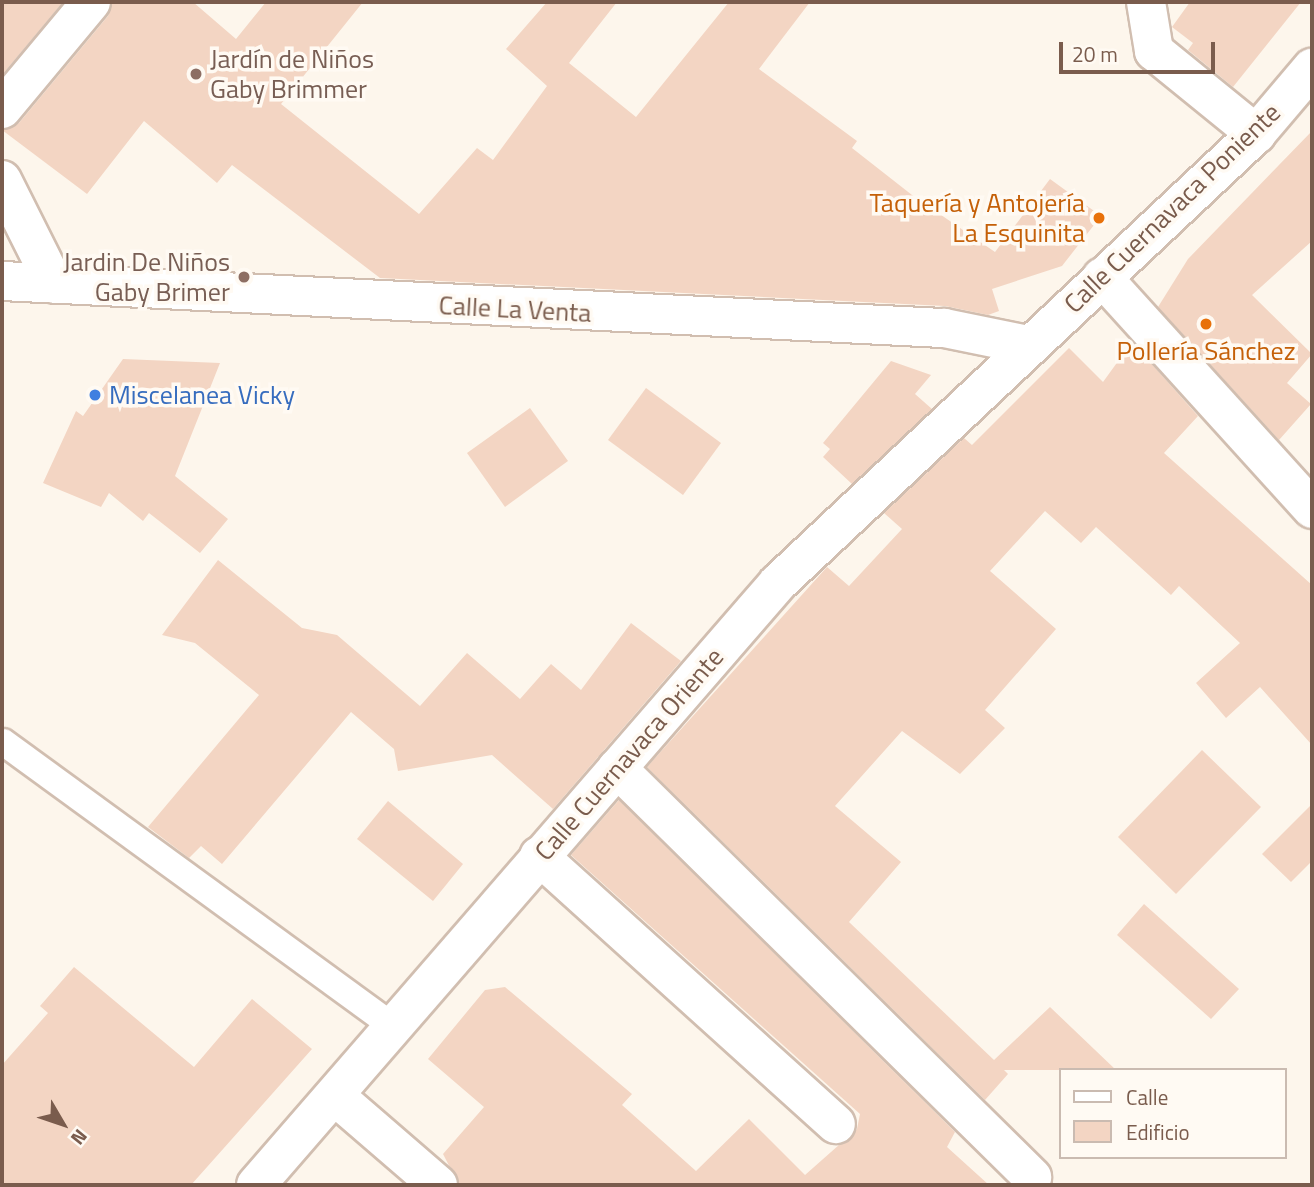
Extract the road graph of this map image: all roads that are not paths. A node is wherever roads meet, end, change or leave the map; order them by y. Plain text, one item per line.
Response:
1 (91, 2) edge
2 (1146, 2) edge
3 (1312, 68) edge
4 (2, 108) edge
5 (1256, 134) junction
6 (2, 180) edge
7 (1102, 277) junction
8 (2, 281) edge
9 (54, 284) junction
10 (1028, 345) junction
11 (1312, 509) edge
12 (3, 742) edge
13 (617, 768) junction
14 (539, 856) junction
15 (394, 1027) junction
16 (335, 1096) junction
17 (836, 1124) dead end
18 (1032, 1177) dead end
19 (256, 1185) edge
20 (438, 1185) edge

1 - 4 street
2 - 5 street
3 - 5 street, Calle Cuernavaca Poniente
5 - 7 street, Calle Cuernavaca Poniente
6 - 9 street
7 - 10 street, Calle Cuernavaca Poniente
7 - 11 street
8 - 9 street, Calle La Venta
9 - 10 street, Calle La Venta
10 - 13 street, Calle Cuernavaca Oriente
12 - 15 lane
13 - 14 street, Calle Cuernavaca Oriente
13 - 18 street
14 - 15 street, Calle Cuernavaca Oriente
14 - 17 street
15 - 16 street, Calle Cuernavaca Oriente
16 - 19 street, Calle Cuernavaca Oriente
16 - 20 street

